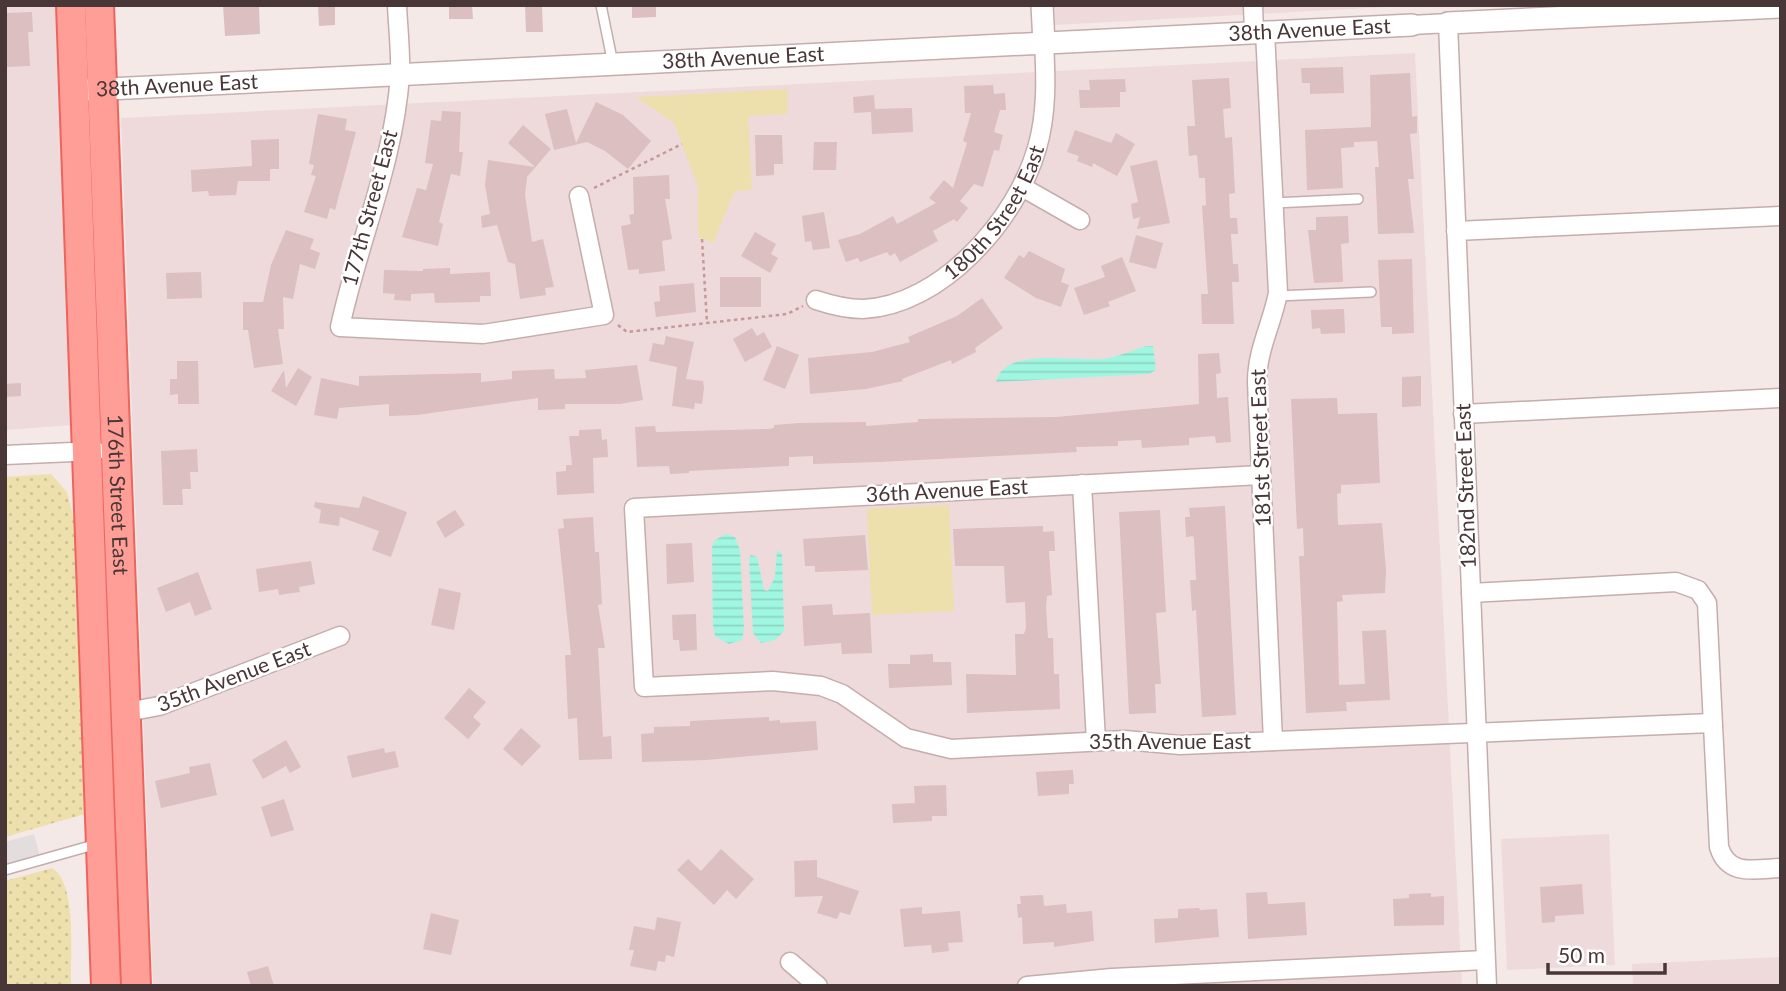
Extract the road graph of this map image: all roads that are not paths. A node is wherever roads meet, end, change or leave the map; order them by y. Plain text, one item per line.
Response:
1 (71, 5) edge
2 (99, 5) edge
3 (397, 5) edge
4 (601, 5) edge
5 (1042, 5) edge
6 (1253, 5) edge
7 (1781, 7) edge
8 (1448, 23) junction
9 (1412, 25) joint
10 (1260, 32) junction
11 (1044, 43) junction
12 (613, 64) junction
13 (400, 74) junction
14 (89, 90) junction
15 (1022, 187) junction
16 (579, 196) road end
17 (1358, 200) dead end
18 (1274, 203) junction
19 (1781, 216) edge
20 (1080, 220) dead end
21 (1456, 231) junction
22 (1370, 292) dead end
23 (1277, 296) junction
24 (816, 300) road end
25 (1781, 398) edge
26 (1463, 414) junction
27 (101, 451) junction
28 (5, 455) edge
29 (1261, 475) junction
30 (1082, 484) junction
31 (1471, 593) junction
32 (340, 636) dead end
33 (644, 687) joint
34 (127, 712) junction
35 (1712, 723) junction
36 (1476, 733) junction
37 (1096, 741) junction
38 (1273, 741) junction
39 (102, 842) junction
40 (1781, 868) edge
41 (5, 870) edge
42 (1485, 960) junction
43 (790, 962) dead end
44 (106, 986) edge
45 (136, 986) edge
46 (818, 986) edge
47 (1027, 986) edge
48 (1487, 986) edge

1 - 14 main road, 176th Street East
2 - 14 main road, 176th Street East
3 - 13 street, 177th Street East
4 - 12 lane
5 - 11 street, 180th Street East
6 - 10 street, 181st Street East
7 - 8 street
8 - 9 street
8 - 21 street, 182nd Street East
9 - 10 street, 38th Avenue East
10 - 11 street, 38th Avenue East
10 - 18 street, 181st Street East
11 - 12 street, 38th Avenue East
11 - 15 street, 180th Street East
12 - 13 street, 38th Avenue East
13 - 14 street, 38th Avenue East
13 - 16 street, 177th Street East
14 - 27 main road, 176th Street East
15 - 20 street
15 - 24 street, 180th Street East
17 - 18 lane
18 - 23 street, 181st Street East
19 - 21 street
21 - 26 street, 182nd Street East
22 - 23 lane
23 - 29 street, 181st Street East
25 - 26 street
26 - 31 street, 182nd Street East
27 - 28 street
27 - 34 main road, 176th Street East
27 - 39 main road, 176th Street East
29 - 30 street, 36th Avenue East
29 - 38 street, 181st Street East
30 - 33 street, 36th Avenue East
30 - 37 street
31 - 35 street
31 - 36 street, 182nd Street East
32 - 34 street, 35th Avenue East
33 - 37 street, 35th Avenue East
34 - 45 main road, 176th Street East
35 - 36 street, 35th Avenue East
35 - 40 street
36 - 38 street, 35th Avenue East
36 - 42 street, 182nd Street East
37 - 38 street, 35th Avenue East
39 - 41 lane
39 - 44 main road, 176th Street East
42 - 47 street
42 - 48 street, 182nd Street East
43 - 46 street

